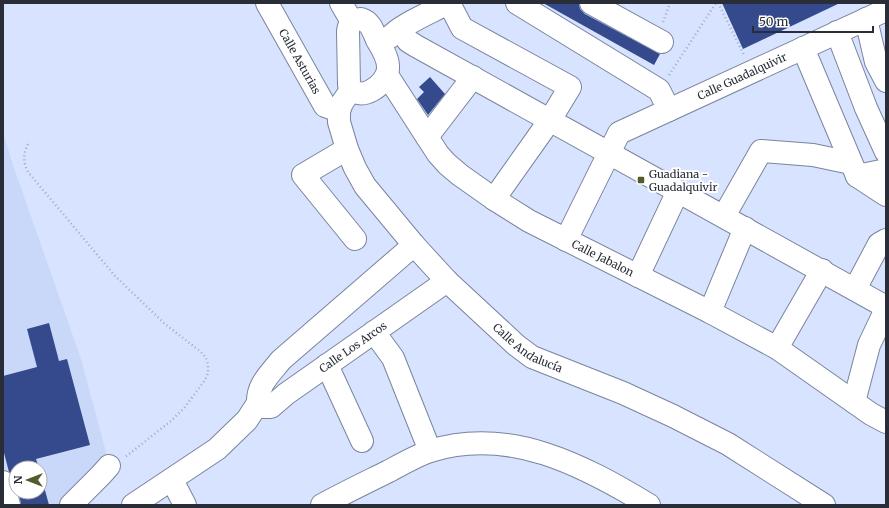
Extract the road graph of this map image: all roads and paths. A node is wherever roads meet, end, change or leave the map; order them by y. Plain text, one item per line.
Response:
1 (267, 3) edge
2 (341, 3) edge
3 (449, 3) edge
4 (517, 3) edge
5 (591, 3) edge
6 (717, 3) edge
7 (886, 10) edge
8 (866, 19) junction
9 (372, 24) edge
10 (837, 32) junction
11 (662, 42) dead end
12 (803, 48) junction
13 (752, 71) junction
14 (387, 75) junction
15 (473, 77) junction
16 (886, 81) edge
17 (351, 90) junction
18 (659, 90) junction
19 (669, 110) junction
20 (339, 111) junction
21 (550, 120) junction
22 (427, 137) junction
23 (28, 144) dead end
24 (347, 149) junction
25 (886, 152) edge
26 (610, 153) junction
27 (854, 169) junction
28 (886, 170) edge
29 (678, 191) junction
30 (886, 195) edge
31 (494, 199) junction
32 (724, 216) junction
33 (745, 228) junction
34 (355, 239) dead end
35 (566, 240) junction
36 (886, 240) edge
37 (414, 245) junction
38 (822, 270) junction
39 (638, 276) junction
40 (447, 281) junction
41 (855, 289) junction
42 (886, 308) edge
43 (710, 312) junction
44 (374, 332) junction
45 (777, 348) junction
46 (328, 365) junction
47 (258, 403) junction
48 (870, 413) edge
49 (886, 437) edge
50 (362, 441) dead end
51 (430, 451) junction
52 (109, 466) joint
53 (172, 480) junction
54 (3, 482) edge
55 (139, 503) edge
56 (9, 505) edge
57 (71, 505) edge
58 (185, 505) edge
59 (322, 505) edge
60 (649, 505) edge
61 (824, 505) edge

1 - 20 street, Calle Asturias
2 - 9 street
3 - 9 street
3 - 21 street
4 - 18 street
5 - 11 street
6 - 13 path
6 - 18 path
7 - 8 street, Calle Guadalquivir
8 - 10 street, Calle Guadalquivir
8 - 16 street
9 - 14 street
9 - 15 street
9 - 17 street
10 - 12 street, Calle Guadalquivir
10 - 25 street
12 - 13 street, Calle Guadalquivir
12 - 27 street
13 - 19 street, Calle Guadalquivir
14 - 17 street
14 - 22 street, Calle Jabalon
15 - 21 street
15 - 22 street
17 - 20 street
18 - 19 street
19 - 26 street, Calle Guadalquivir
20 - 24 street, Calle Andalucía
21 - 26 street
21 - 31 street
22 - 31 street, Calle Jabalon
23 - 52 path
24 - 34 street
24 - 37 street, Calle Andalucía
26 - 29 street
26 - 35 street, Calle Guadalquivir
27 - 28 street
27 - 30 street
27 - 32 street
29 - 32 street
29 - 39 street
31 - 35 street, Calle Jabalon
32 - 33 street
33 - 38 street
33 - 43 street
35 - 39 street, Calle Jabalon
36 - 41 street
37 - 40 street, Calle Andalucía
37 - 47 street
38 - 41 street
38 - 45 street
39 - 43 street, Calle Jabalon
40 - 44 street, Calle Los Arcos
40 - 61 street, Calle Andalucía
41 - 42 street
42 - 48 street
43 - 45 street, Calle Jabalon
44 - 46 street, Calle Los Arcos
44 - 51 street
45 - 48 street, Calle Jabalon
46 - 47 street, Calle Los Arcos
46 - 50 street
47 - 53 street
48 - 49 street
51 - 59 street
51 - 60 street
52 - 57 street
53 - 55 street
53 - 58 street
54 - 56 street

